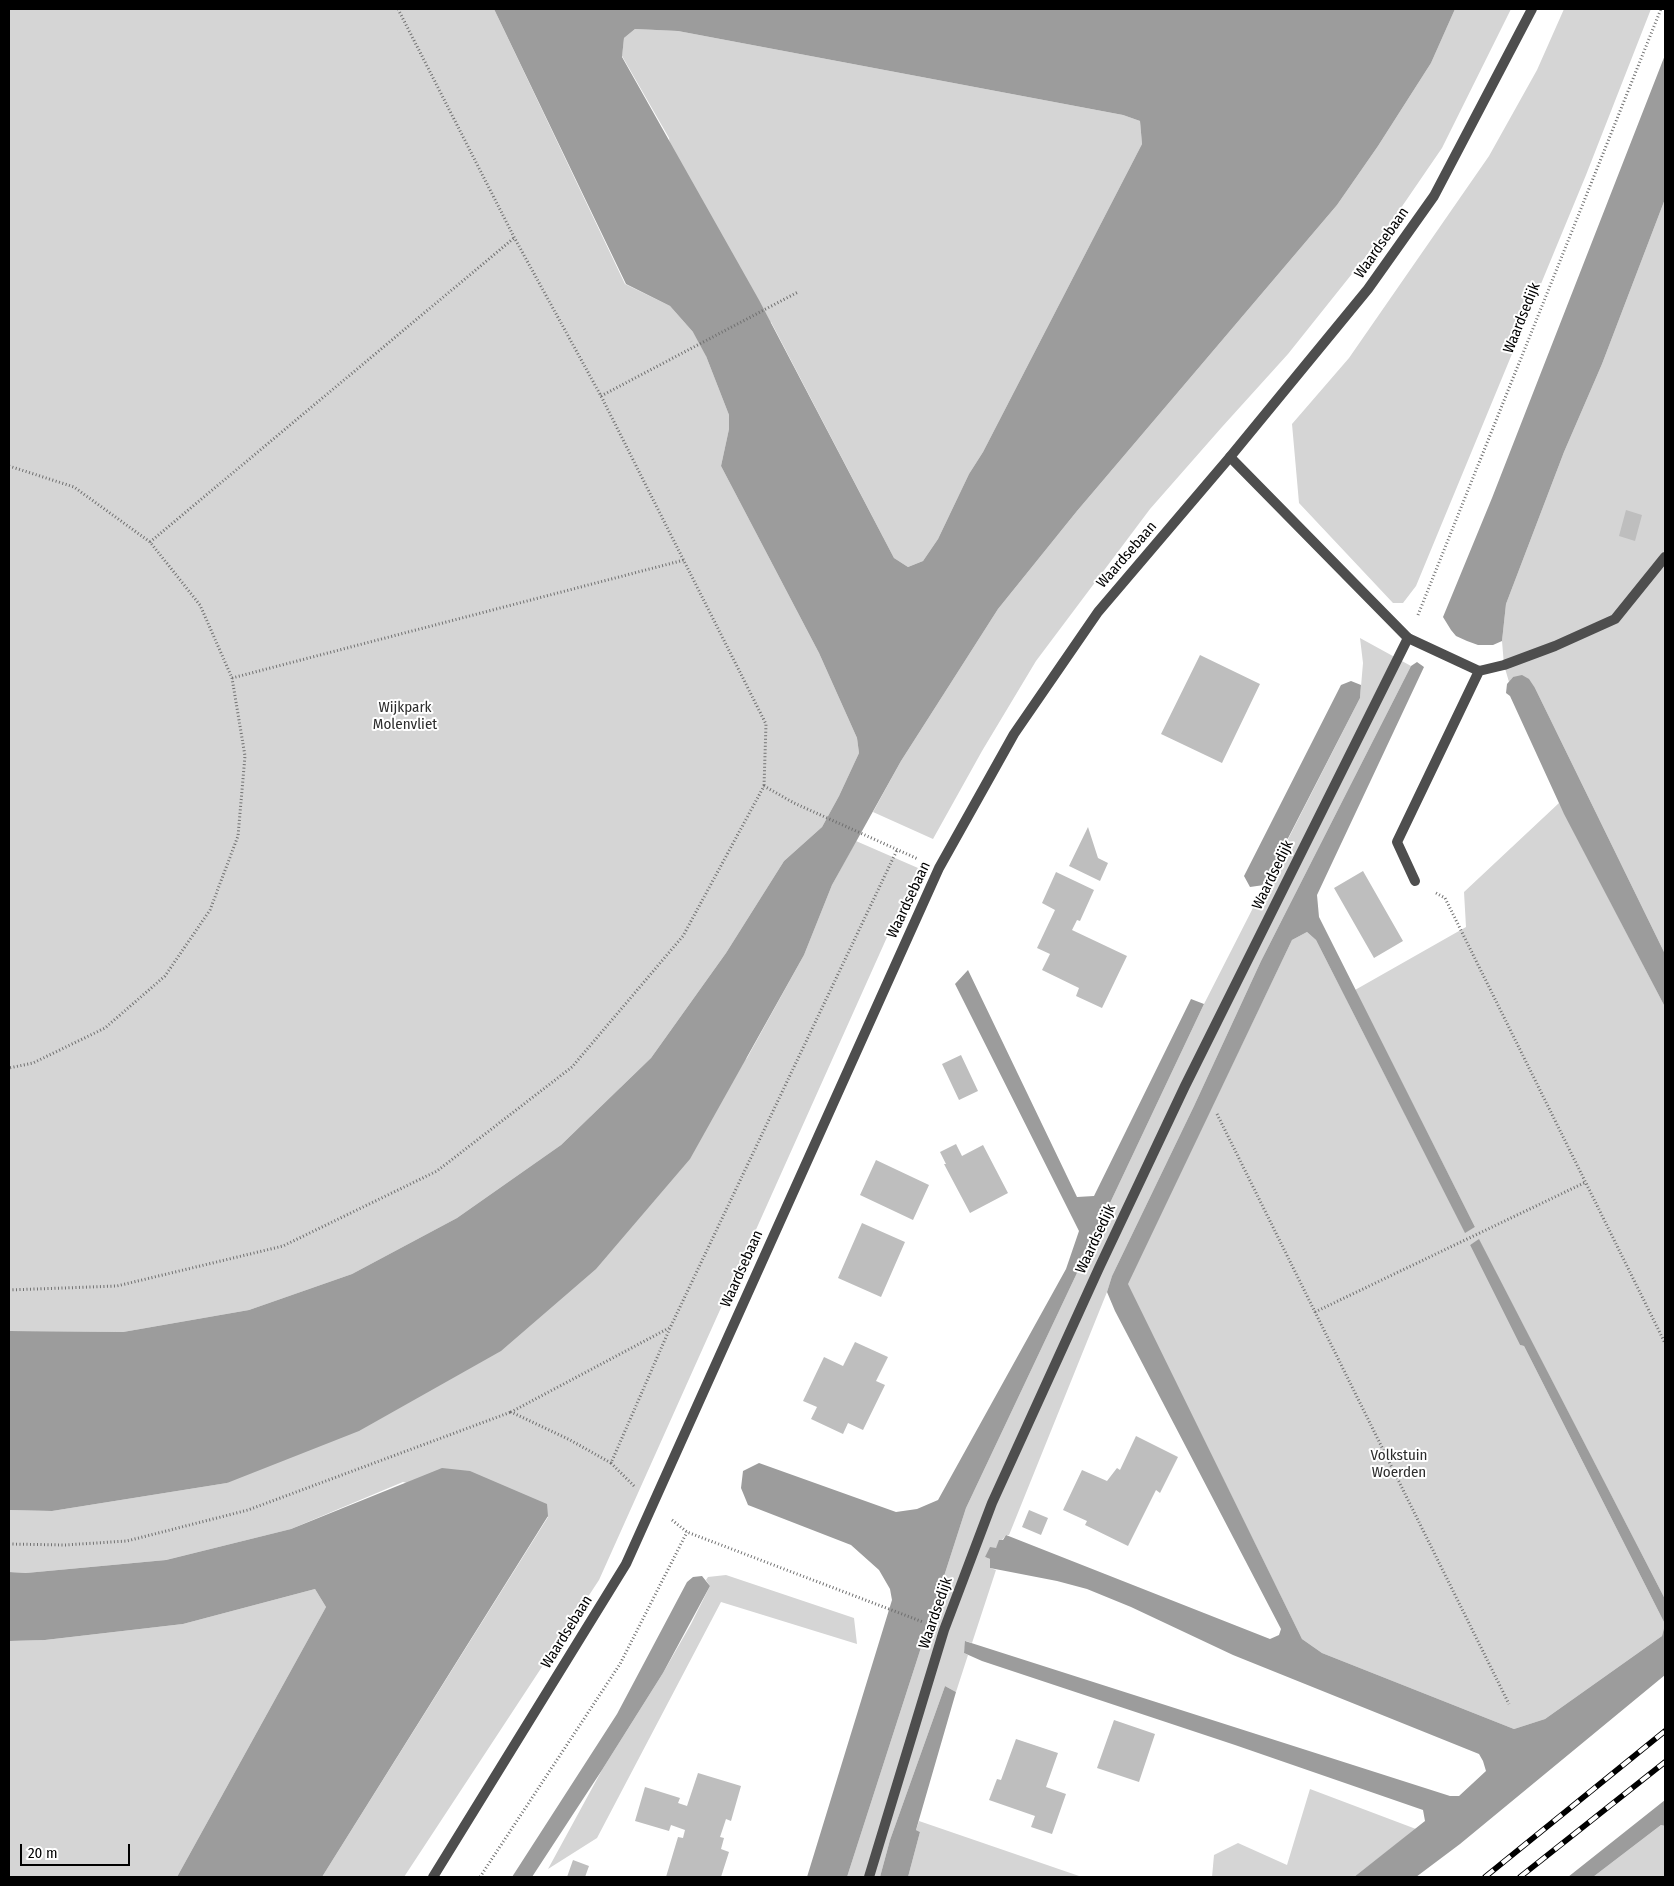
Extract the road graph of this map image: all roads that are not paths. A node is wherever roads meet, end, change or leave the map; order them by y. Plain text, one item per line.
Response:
1 (1532, 9) edge
2 (1230, 457) junction
3 (1665, 557) edge
4 (1408, 638) junction
5 (1478, 671) junction
6 (1415, 881) road end
7 (433, 1877) edge
8 (869, 1877) edge

1 - 2 street, Waardsebaan
2 - 4 street
2 - 7 street, Waardsebaan
3 - 5 street
4 - 5 street
4 - 8 street, Waardsedijk
5 - 6 street

